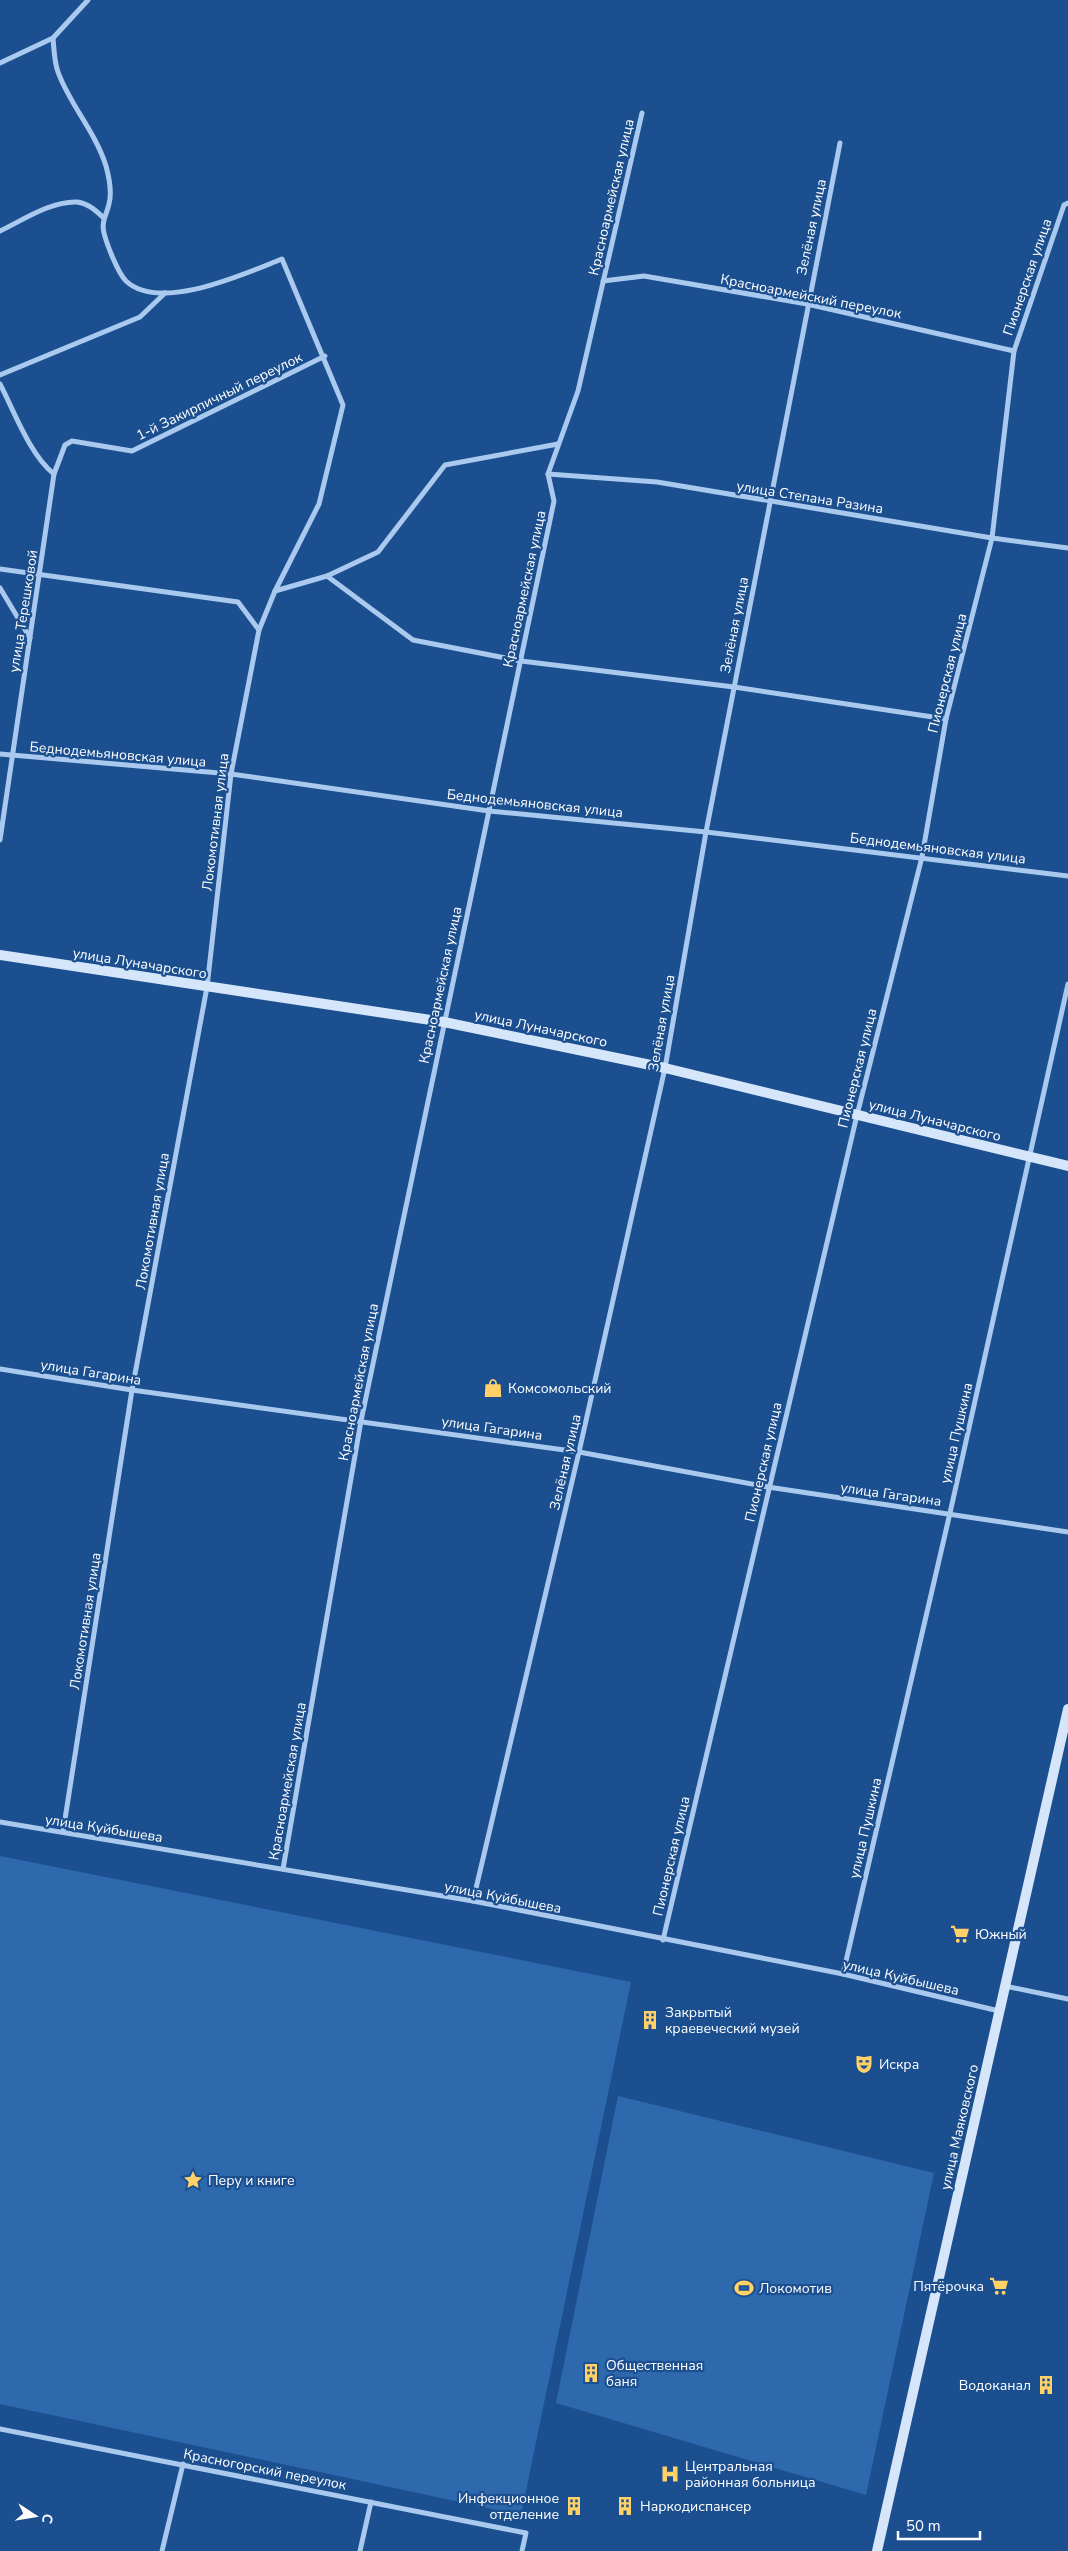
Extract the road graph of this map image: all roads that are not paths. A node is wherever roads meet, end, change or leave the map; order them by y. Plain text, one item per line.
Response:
1 (88, 0) edge
2 (53, 38) junction
3 (0, 63) edge
4 (642, 113) dead end
5 (840, 143) dead end
6 (1068, 203) edge
7 (104, 218) junction
8 (0, 231) edge
9 (604, 282) junction
10 (165, 293) junction
11 (807, 304) junction
12 (1014, 351) junction
13 (325, 356) junction
14 (0, 375) edge
15 (0, 384) edge
16 (558, 444) junction
17 (54, 474) junction
18 (548, 474) junction
19 (770, 502) junction
20 (992, 538) junction
21 (1068, 548) edge
22 (0, 569) edge
23 (40, 575) junction
24 (327, 576) junction
25 (0, 588) edge
26 (275, 591) junction
27 (259, 630) junction
28 (31, 638) junction
29 (521, 662) junction
30 (734, 687) junction
31 (946, 719) junction
32 (0, 754) edge
33 (11, 756) junction
34 (231, 774) junction
35 (489, 811) junction
36 (706, 832) junction
37 (0, 840) edge
38 (922, 857) junction
39 (1068, 876) edge
40 (0, 955) edge
41 (1068, 984) edge
42 (207, 987) junction
43 (444, 1022) junction
44 (665, 1068) junction
45 (857, 1114) junction
46 (1030, 1157) junction
47 (1068, 1166) edge
48 (0, 1369) edge
49 (132, 1390) junction
50 (361, 1421) junction
51 (579, 1452) junction
52 (768, 1487) junction
53 (950, 1514) junction
54 (1068, 1532) edge
55 (1068, 1709) edge
56 (0, 1822) edge
57 (63, 1832) junction
58 (283, 1869) junction
59 (473, 1901) junction
60 (664, 1940) junction
61 (843, 1974) junction
62 (1004, 1986) junction
63 (1068, 1998) edge
64 (999, 2011) junction
65 (0, 2428) edge
66 (183, 2464) junction
67 (371, 2502) junction
68 (162, 2551) edge
69 (360, 2551) edge
70 (522, 2551) edge
71 (877, 2551) edge

1 - 2 street
2 - 3 street
2 - 7 street, Локомотивная улица
4 - 9 street, Красноармейская улица
5 - 11 street, Зелёная улица
6 - 12 street, Пионерская улица
7 - 8 street
7 - 10 street, Локомотивная улица
9 - 11 street, Красноармейский переулок
9 - 16 street, Красноармейская улица
10 - 13 street, Локомотивная улица
10 - 14 street
11 - 12 street, Красноармейский переулок
11 - 19 street, Зелёная улица
12 - 20 street, Пионерская улица
13 - 17 street, 1-й Закирпичный переулок
13 - 26 street, Локомотивная улица
15 - 17 street
16 - 18 street, Красноармейская улица
16 - 24 street
17 - 23 street, улица Терешковой
18 - 19 street, улица Степана Разина
18 - 29 street, Красноармейская улица
19 - 20 street, улица Степана Разина
19 - 30 street, Зелёная улица
20 - 21 street, улица Степана Разина
20 - 31 street, Пионерская улица
22 - 23 street
23 - 27 street
23 - 28 street, улица Терешковой
24 - 26 street
24 - 29 street
25 - 28 street
26 - 27 street, Локомотивная улица
27 - 34 street, Локомотивная улица
28 - 33 street, улица Терешковой
29 - 30 street
29 - 35 street, Красноармейская улица
30 - 31 street
30 - 36 street, Зелёная улица
31 - 38 street, Пионерская улица
32 - 33 street, Беднодемьяновская улица
33 - 34 street, Беднодемьяновская улица
33 - 37 street, улица Терешковой
34 - 35 street, Беднодемьяновская улица
34 - 42 street, Локомотивная улица
35 - 36 street, Беднодемьяновская улица
35 - 43 street, Красноармейская улица
36 - 38 street, Беднодемьяновская улица
36 - 44 street, Зелёная улица
38 - 39 street, Беднодемьяновская улица
38 - 45 street, Пионерская улица
40 - 42 main road, улица Луначарского
41 - 46 street, улица Пушкина
42 - 43 main road, улица Луначарского
42 - 49 street, Локомотивная улица
43 - 44 main road, улица Луначарского
43 - 50 street, Красноармейская улица
44 - 45 main road, улица Луначарского
44 - 51 street, Зелёная улица
45 - 46 main road, улица Луначарского
45 - 52 street, Пионерская улица
46 - 47 main road, улица Луначарского
46 - 53 street, улица Пушкина
48 - 49 street, улица Гагарина
49 - 50 street, улица Гагарина
49 - 57 street, Локомотивная улица
50 - 51 street, улица Гагарина
50 - 58 street, Красноармейская улица
51 - 52 street, улица Гагарина
51 - 59 street, Зелёная улица
52 - 53 street, улица Гагарина
52 - 60 street, Пионерская улица
53 - 54 street, улица Гагарина
53 - 61 street, улица Пушкина
55 - 62 main road, улица Маяковского
56 - 57 street, улица Куйбышева
57 - 58 street, улица Куйбышева
58 - 59 street, улица Куйбышева
59 - 60 street, улица Куйбышева
60 - 61 street, улица Куйбышева
61 - 64 street, улица Куйбышева
62 - 63 street
62 - 64 main road, улица Маяковского
64 - 71 main road, улица Маяковского
65 - 66 street, Красногорский переулок
66 - 67 street, Красногорский переулок
66 - 68 street
67 - 69 street
67 - 70 street, Красногорский переулок

